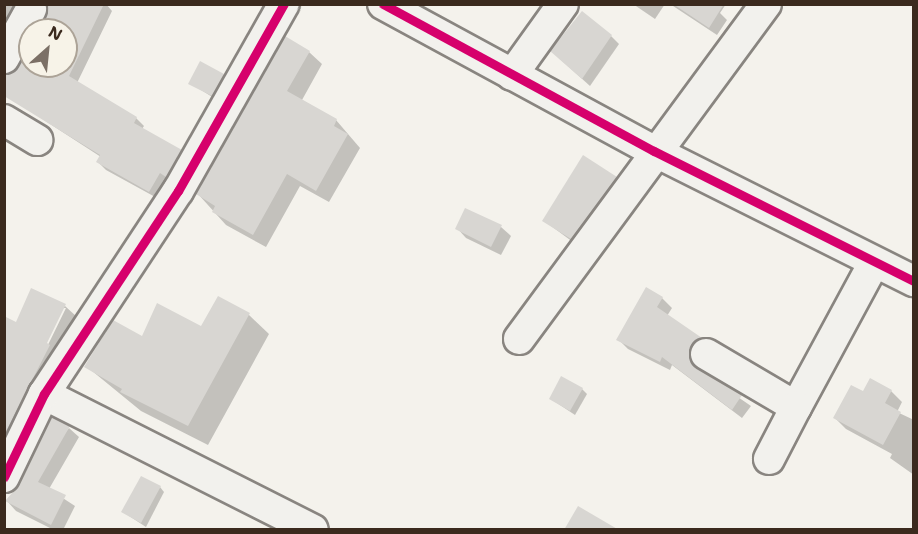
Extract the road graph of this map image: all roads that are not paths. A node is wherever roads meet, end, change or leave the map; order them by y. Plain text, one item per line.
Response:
1 (284, 4) edge
2 (383, 4) edge
3 (563, 4) edge
4 (766, 4) edge
5 (29, 6) edge
6 (4, 58) edge
7 (512, 75) junction
8 (4, 120) edge
9 (37, 140) dead end
10 (654, 152) junction
11 (874, 263) junction
12 (914, 281) edge
13 (519, 339) dead end
14 (706, 354) dead end
15 (45, 394) junction
16 (796, 407) junction
17 (12, 441) edge
18 (769, 459) dead end
19 (4, 477) edge
20 (313, 530) edge

1 - 15 street
2 - 7 street
3 - 7 street
4 - 10 street
5 - 6 street
7 - 10 street
8 - 9 street
10 - 11 street
10 - 13 street
11 - 12 street
11 - 16 street
14 - 16 street
15 - 17 street
15 - 20 street
16 - 18 street
17 - 19 street

